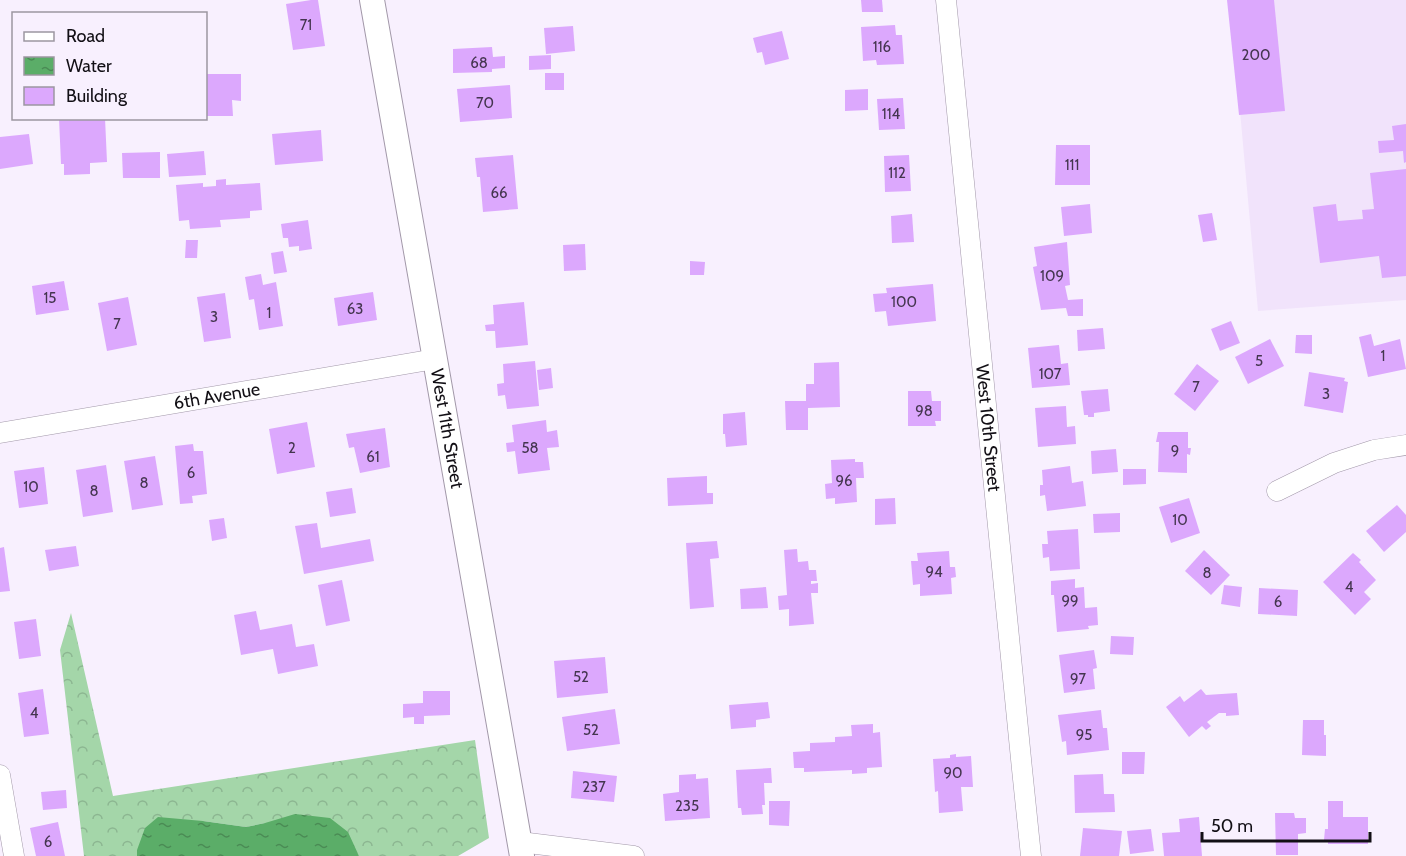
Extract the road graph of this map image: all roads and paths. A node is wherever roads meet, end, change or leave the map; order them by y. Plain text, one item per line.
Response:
1 (372, 0) edge
2 (946, 0) edge
3 (435, 359) junction
4 (0, 433) edge
5 (1406, 445) edge
6 (1277, 491) dead end
7 (0, 775) edge
8 (521, 849) edge
9 (14, 856) edge
10 (634, 856) edge
11 (1031, 856) edge

1 - 3 street, West 11th Street
2 - 11 street, West 10th Street
3 - 4 street, 6th Avenue
3 - 8 street, West 11th Street
5 - 6 street
7 - 9 street
8 - 10 street

